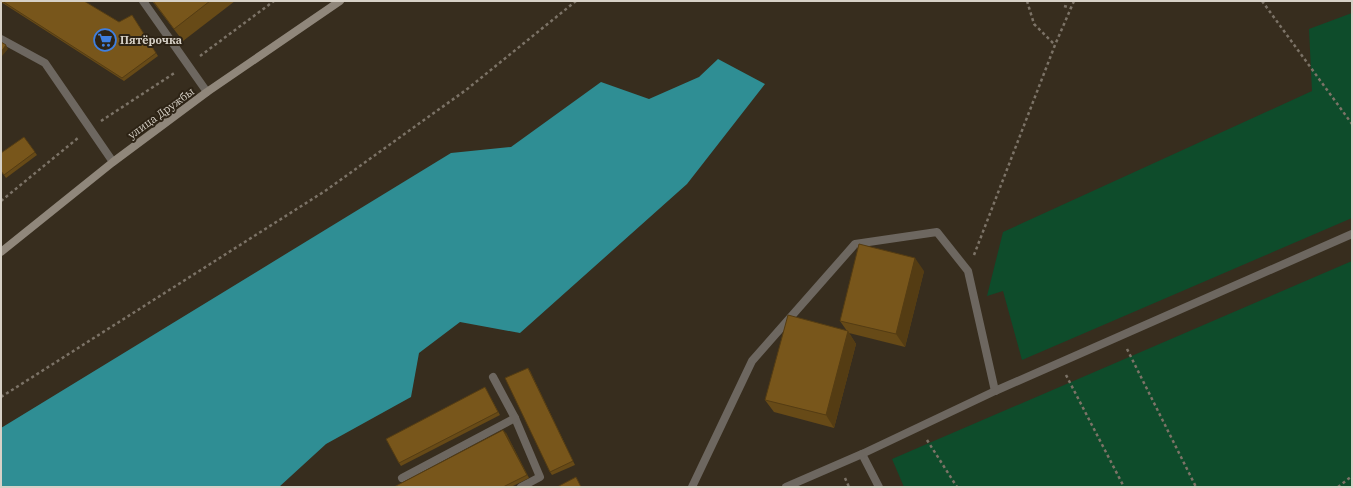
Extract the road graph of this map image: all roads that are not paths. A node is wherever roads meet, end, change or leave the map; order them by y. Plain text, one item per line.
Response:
1 (143, 1) edge
2 (340, 1) edge
3 (1, 40) edge
4 (207, 92) junction
5 (113, 162) junction
6 (1352, 234) edge
7 (1, 252) edge
8 (493, 377) dead end
9 (995, 391) junction
10 (515, 418) junction
11 (862, 454) junction
12 (402, 478) dead end
13 (794, 485) edge
14 (521, 487) edge
15 (692, 487) edge
16 (786, 487) edge
17 (879, 487) edge

1 - 4 street
2 - 4 street, улица Дружбы
3 - 5 street
4 - 5 street, улица Дружбы
5 - 7 street, улица Дружбы
6 - 9 street
8 - 10 street
9 - 11 street
9 - 15 street
10 - 12 street
10 - 14 street
11 - 13 street
11 - 17 street
13 - 16 street

